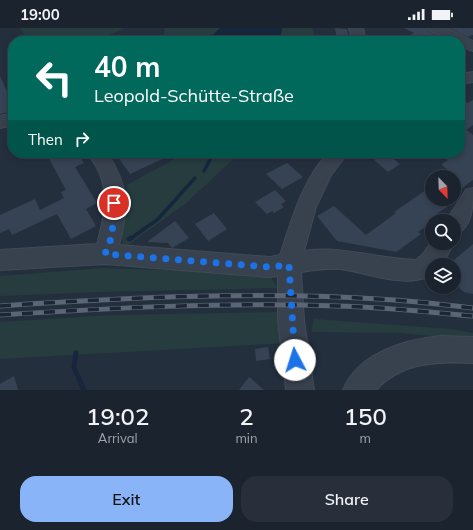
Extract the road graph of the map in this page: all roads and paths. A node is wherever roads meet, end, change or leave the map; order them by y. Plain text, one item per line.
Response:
1 (436, 28) edge
2 (452, 36) edge
3 (100, 158) dead end
4 (335, 158) edge
5 (473, 196) edge
6 (461, 215) edge
7 (438, 250) edge
8 (105, 254) junction
9 (0, 260) edge
10 (289, 265) junction
11 (473, 350) edge
12 (300, 390) edge
13 (357, 390) edge

1 - 2 street
3 - 8 street
4 - 10 street
5 - 6 street
7 - 10 street
8 - 9 street
8 - 10 street
10 - 12 street
11 - 13 street

